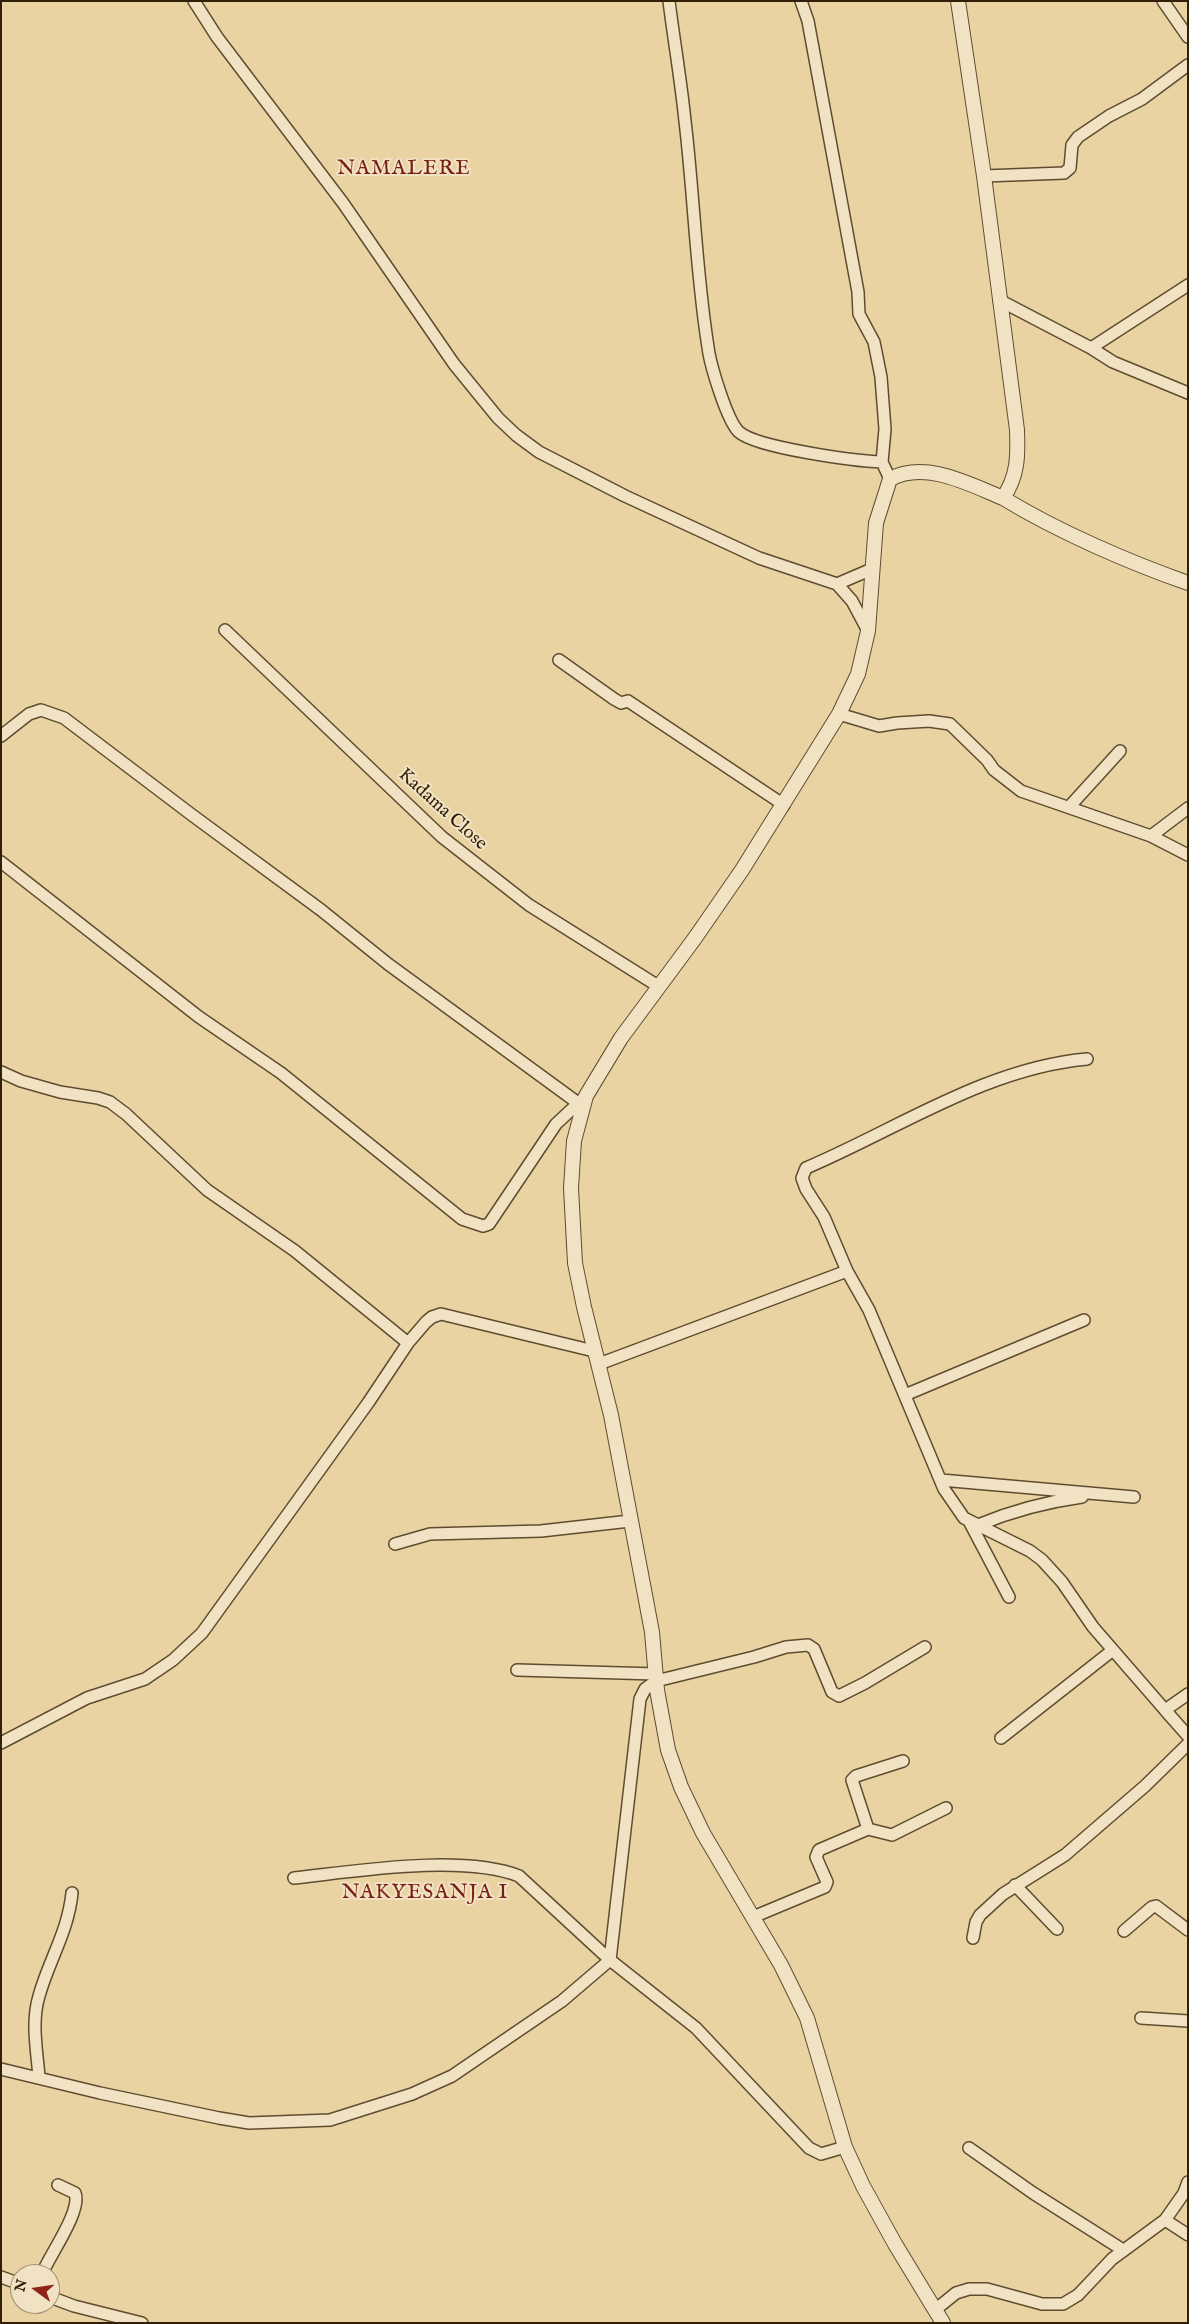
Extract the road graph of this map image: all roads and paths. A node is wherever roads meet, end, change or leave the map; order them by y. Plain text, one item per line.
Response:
1 (194, 1) edge
2 (669, 1) edge
3 (801, 1) edge
4 (958, 1) edge
5 (1162, 1) edge
6 (1188, 37) edge
7 (1188, 65) edge
8 (984, 176) junction
9 (1188, 285) edge
10 (999, 300) junction
11 (1090, 348) junction
12 (1188, 393) edge
13 (882, 462) junction
14 (890, 479) junction
15 (1003, 498) junction
16 (872, 568) junction
17 (1188, 583) edge
18 (837, 584) junction
19 (225, 630) dead end
20 (868, 631) junction
21 (559, 660) dead end
22 (839, 714) junction
23 (1, 736) edge
24 (1120, 751) dead end
25 (784, 805) junction
26 (1070, 806) junction
27 (1188, 808) edge
28 (1151, 836) junction
29 (1188, 855) edge
30 (1, 862) edge
31 (658, 986) junction
32 (1087, 1059) dead end
33 (1, 1072) edge
34 (582, 1100) junction
35 (847, 1271) junction
36 (1084, 1320) dead end
37 (408, 1343) junction
38 (594, 1351) junction
39 (599, 1364) junction
40 (905, 1395) junction
41 (941, 1480) junction
42 (630, 1521) junction
43 (974, 1523) junction
44 (395, 1544) dead end
45 (1009, 1597) dead end
46 (925, 1647) dead end
47 (1113, 1650) junction
48 (517, 1670) dead end
49 (656, 1678) junction
50 (1188, 1694) edge
51 (1165, 1710) junction
52 (1188, 1736) edge
53 (1001, 1738) dead end
54 (1, 1743) edge
55 (1188, 1744) edge
56 (903, 1761) dead end
57 (946, 1808) dead end
58 (868, 1829) junction
59 (294, 1878) dead end
60 (1015, 1885) junction
61 (72, 1893) dead end
62 (753, 1917) junction
63 (1057, 1929) dead end
64 (1188, 1930) edge
65 (1124, 1931) dead end
66 (973, 1938) dead end
67 (610, 1960) junction
68 (1140, 2018) dead end
69 (1188, 2021) edge
70 (1, 2069) edge
71 (39, 2077) junction
72 (845, 2147) junction
73 (970, 2148) dead end
74 (1188, 2182) edge
75 (58, 2184) dead end
76 (1165, 2220) junction
77 (1188, 2235) edge
78 (1123, 2250) junction
79 (47, 2264) edge
80 (60, 2301) edge
81 (935, 2310) junction
82 (142, 2323) edge
83 (943, 2323) edge

1 - 18 street
2 - 13 street
3 - 13 street
4 - 8 street
5 - 6 street
7 - 8 street
8 - 10 street
9 - 11 street
10 - 11 street
10 - 15 street
11 - 12 street
13 - 14 street
14 - 15 street
14 - 16 street
15 - 17 street
16 - 18 street
16 - 20 street
18 - 20 street
19 - 31 street, Kadama Close
20 - 22 street
21 - 25 street
22 - 25 street
22 - 26 street
23 - 34 street
24 - 26 street
25 - 31 street
26 - 28 street
27 - 28 street
28 - 29 street
30 - 34 street
31 - 34 street
32 - 35 street
33 - 37 street
34 - 38 street
35 - 39 street
35 - 40 street
36 - 40 street
37 - 38 street
37 - 54 street
38 - 39 street
39 - 42 street
40 - 41 street
41 - 43 street
41 - 43 street
42 - 44 street
42 - 49 street
43 - 45 street
43 - 47 street
46 - 49 street
47 - 51 street
47 - 53 street
48 - 49 street
49 - 62 street
49 - 67 street
50 - 51 street
51 - 52 street
55 - 60 street
56 - 58 street
57 - 58 street
58 - 62 street
59 - 67 street
60 - 63 street
60 - 66 street
61 - 71 street
62 - 72 street
64 - 65 street
67 - 71 street
67 - 72 street
68 - 69 street
70 - 71 street
72 - 81 street
73 - 78 street
74 - 76 street
75 - 79 street
76 - 77 street
76 - 78 street
78 - 81 street
80 - 82 street
81 - 83 street

